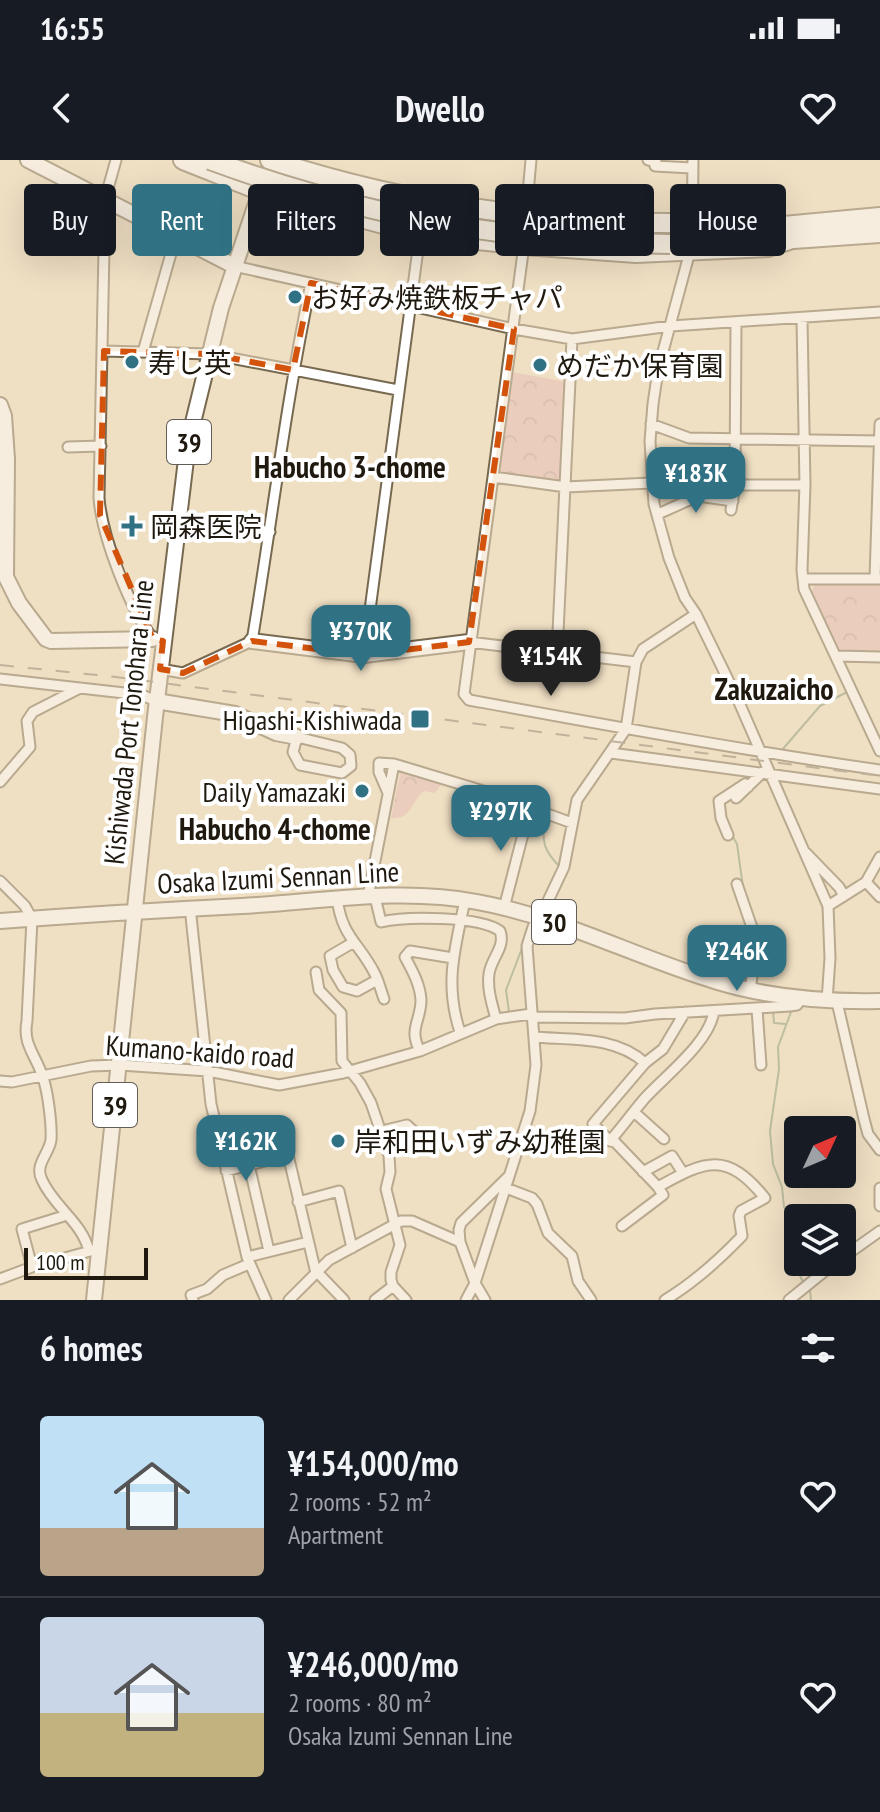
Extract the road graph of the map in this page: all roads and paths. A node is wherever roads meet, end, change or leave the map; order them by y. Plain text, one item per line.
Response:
1 (28, 160) edge
2 (116, 160) edge
3 (183, 160) edge
4 (210, 160) edge
5 (239, 160) edge
6 (271, 160) edge
7 (531, 160) edge
8 (648, 160) edge
9 (692, 164) edge
10 (75, 184) edge
11 (109, 184) edge
12 (263, 184) edge
13 (529, 184) edge
14 (248, 186) edge
15 (495, 212) edge
16 (880, 217) edge
17 (248, 227) edge
18 (786, 233) joint
19 (880, 233) edge
20 (670, 238) joint
21 (105, 256) edge
22 (170, 256) edge
23 (215, 256) edge
24 (417, 256) edge
25 (523, 256) edge
26 (688, 256) edge
27 (234, 266) junction
28 (311, 283) junction
29 (410, 306) junction
30 (880, 312) edge
31 (802, 319) junction
32 (736, 322) junction
33 (671, 326) junction
34 (514, 329) junction
35 (572, 339) junction
36 (104, 351) junction
37 (143, 352) junction
38 (210, 354) junction
39 (293, 370) junction
40 (398, 390) junction
41 (0, 405) edge
42 (651, 424) junction
43 (880, 424) edge
44 (736, 438) junction
45 (804, 440) junction
46 (880, 441) edge
47 (101, 446) junction
48 (68, 447) dead end
49 (493, 477) junction
50 (651, 483) junction
51 (735, 485) junction
52 (805, 485) junction
53 (566, 487) junction
54 (658, 514) junction
55 (178, 520) junction
56 (270, 532) junction
57 (803, 579) junction
58 (878, 579) edge
59 (696, 614) junction
60 (158, 640) junction
61 (252, 641) junction
62 (469, 642) junction
63 (557, 653) junction
64 (364, 655) junction
65 (837, 656) junction
66 (880, 657) edge
67 (636, 662) junction
68 (160, 669) junction
69 (0, 679) edge
70 (80, 688) junction
71 (156, 701) junction
72 (626, 729) junction
73 (297, 737) junction
74 (880, 751) edge
75 (611, 753) junction
76 (761, 753) junction
77 (394, 764) junction
78 (880, 770) edge
79 (765, 772) junction
80 (0, 782) edge
81 (747, 786) junction
82 (880, 789) edge
83 (388, 793) junction
84 (736, 798) dead end
85 (530, 807) junction
86 (572, 823) junction
87 (728, 835) dead end
88 (802, 849) junction
89 (880, 857) edge
90 (0, 881) edge
91 (866, 882) junction
92 (737, 884) dead end
93 (844, 896) junction
94 (371, 897) junction
95 (880, 897) edge
96 (337, 898) junction
97 (465, 900) junction
98 (828, 906) junction
99 (190, 907) junction
100 (504, 908) junction
101 (133, 910) junction
102 (539, 917) junction
103 (32, 919) junction
104 (0, 921) edge
105 (461, 921) junction
106 (354, 942) junction
107 (453, 958) junction
108 (316, 972) dead end
109 (377, 980) junction
110 (750, 990) junction
111 (384, 999) dead end
112 (801, 999) junction
113 (880, 1001) edge
114 (832, 1002) junction
115 (757, 1009) junction
116 (714, 1011) junction
117 (685, 1012) junction
118 (532, 1016) junction
119 (496, 1019) junction
120 (460, 1032) junction
121 (534, 1037) junction
122 (420, 1051) junction
123 (645, 1063) junction
124 (120, 1065) junction
125 (761, 1065) dead end
126 (208, 1071) junction
127 (348, 1072) junction
128 (42, 1075) junction
129 (0, 1081) edge
130 (634, 1112) junction
131 (382, 1131) junction
132 (664, 1139) dead end
133 (610, 1141) junction
134 (433, 1149) dead end
135 (880, 1150) edge
136 (249, 1165) junction
137 (226, 1171) junction
138 (643, 1172) junction
139 (683, 1173) junction
140 (507, 1182) junction
141 (658, 1187) junction
142 (880, 1188) edge
143 (298, 1202) junction
144 (880, 1206) edge
145 (67, 1215) junction
146 (395, 1224) junction
147 (622, 1226) dead end
148 (880, 1231) edge
149 (308, 1242) junction
150 (460, 1242) junction
151 (352, 1248) junction
152 (856, 1248) edge
153 (95, 1250) junction
154 (269, 1251) junction
155 (248, 1261) junction
156 (32, 1267) junction
157 (317, 1272) junction
158 (819, 1276) edge
159 (0, 1279) edge
160 (475, 1283) junction
161 (393, 1286) junction
162 (262, 1298) edge
163 (95, 1299) edge
164 (193, 1300) edge
165 (289, 1300) edge
166 (344, 1300) edge
167 (375, 1300) edge
168 (406, 1300) edge
169 (466, 1300) edge
170 (485, 1300) edge
171 (591, 1300) edge
172 (665, 1300) edge
173 (789, 1300) edge

1 - 10 main road
2 - 11 street
3 - 14 highway
4 - 20 highway, bridge
5 - 20 highway
6 - 12 main road, Kishiwada Port Tonohara Line / 39
6 - 15 highway
7 - 13 street
8 - 9 street
16 - 18 highway
17 - 27 main road, Kishiwada Port Tonohara Line / 39
18 - 19 highway
21 - 36 street
22 - 37 street
23 - 27 main road
24 - 29 street
25 - 34 street
26 - 33 street
27 - 28 street
27 - 38 main road, Kishiwada Port Tonohara Line / 39
28 - 29 street
28 - 39 street
29 - 34 street
29 - 40 street
30 - 31 street
31 - 32 street
31 - 45 street
32 - 33 street
32 - 44 street
33 - 35 street
33 - 42 street
34 - 35 street
34 - 49 street
35 - 53 street
36 - 37 street
36 - 47 street
37 - 38 street
38 - 39 street
38 - 55 main road, Kishiwada Port Tonohara Line / 39
39 - 40 street
39 - 56 street
40 - 64 street
41 - 60 main road
42 - 44 street
42 - 50 street
43 - 46 street
44 - 45 street
44 - 51 street
45 - 46 street
45 - 52 street
46 - 58 street
47 - 48 street
47 - 60 street
49 - 53 street
49 - 62 street
50 - 53 street
50 - 54 street
51 - 52 street
51 - 54 street
52 - 57 street
53 - 63 street
54 - 59 street
55 - 56 street
55 - 60 main road, Kishiwada Port Tonohara Line / 39
56 - 61 street
57 - 58 street
57 - 65 street
59 - 67 street
59 - 76 street
60 - 68 main road, Kishiwada Port Tonohara Line / 39
61 - 64 main road
61 - 68 street
62 - 63 street
62 - 64 main road
62 - 72 street
63 - 67 street
65 - 66 street
65 - 74 street
67 - 72 street
68 - 71 main road, Kishiwada Port Tonohara Line / 39
69 - 70 street
70 - 71 street
70 - 80 street
71 - 73 main road
71 - 101 main road, Kishiwada Port Tonohara Line / 39
72 - 75 street
72 - 76 street
73 - 73 street
75 - 79 street
75 - 86 street
76 - 78 street
76 - 79 street
77 - 83 street
77 - 83 street
77 - 85 street
79 - 81 street
79 - 82 street
79 - 88 street
81 - 84 street
81 - 87 street
83 - 94 street
85 - 86 street
85 - 100 street
86 - 102 street
88 - 93 street
88 - 98 street
89 - 91 street
90 - 103 street
91 - 93 street
91 - 95 street
92 - 110 street
93 - 98 street
94 - 96 main road, Osaka Izumi Sennan Line / 30
94 - 97 main road, Osaka Izumi Sennan Line / 30
94 - 105 street
96 - 99 main road, Osaka Izumi Sennan Line / 30
96 - 106 street
97 - 100 main road, Osaka Izumi Sennan Line / 30
97 - 105 street
98 - 114 street
99 - 101 main road, Osaka Izumi Sennan Line / 30
99 - 126 street
100 - 102 main road, Osaka Izumi Sennan Line / 30
101 - 103 main road, Osaka Izumi Sennan Line / 30
101 - 124 main road, Kishiwada Port Tonohara Line / 39
102 - 110 main road, Osaka Izumi Sennan Line / 30
102 - 118 street
103 - 104 main road, Osaka Izumi Sennan Line / 30
103 - 128 street
105 - 107 street
105 - 119 street
106 - 109 street
106 - 109 street
107 - 120 street
107 - 122 street
108 - 127 street
109 - 111 street
110 - 112 main road, Osaka Izumi Sennan Line / 30
112 - 114 main road, Osaka Izumi Sennan Line / 30
112 - 115 street, Kumano-kaido road
113 - 114 main road, Osaka Izumi Sennan Line / 30
114 - 135 street
115 - 116 street, Kumano-kaido road
115 - 125 street
116 - 117 street, Kumano-kaido road
116 - 130 street
117 - 118 street, Kumano-kaido road
117 - 123 street
118 - 119 street, Kumano-kaido road
118 - 121 street
119 - 120 street, Kumano-kaido road
120 - 122 street, Kumano-kaido road
121 - 123 street
121 - 140 street
122 - 127 street, Kumano-kaido road
123 - 133 street
124 - 126 street, Kumano-kaido road
124 - 128 street, Kumano-kaido road
124 - 153 main road, Kishiwada Port Tonohara Line / 39
126 - 127 street, Kumano-kaido road
126 - 137 street
127 - 131 street
128 - 129 street, Kumano-kaido road
128 - 145 street
130 - 132 street
130 - 133 street
131 - 134 street
131 - 146 street
133 - 138 street
136 - 137 street
136 - 143 street
136 - 154 street
137 - 155 street
138 - 139 street
138 - 141 street
139 - 141 street
139 - 172 street
140 - 150 street
140 - 160 street
140 - 171 street
141 - 147 street
142 - 144 street
143 - 149 street
143 - 151 street
145 - 153 street
145 - 156 street
146 - 150 street
146 - 151 street
146 - 161 street
148 - 152 street
149 - 154 street
149 - 157 street
150 - 160 street
151 - 157 street
153 - 156 street
153 - 163 main road, Kishiwada Port Tonohara Line / 39
154 - 155 street
155 - 162 street
155 - 164 street
156 - 159 street
157 - 165 street
157 - 166 street
158 - 173 street
160 - 169 street
160 - 170 street
161 - 167 street
161 - 168 street

